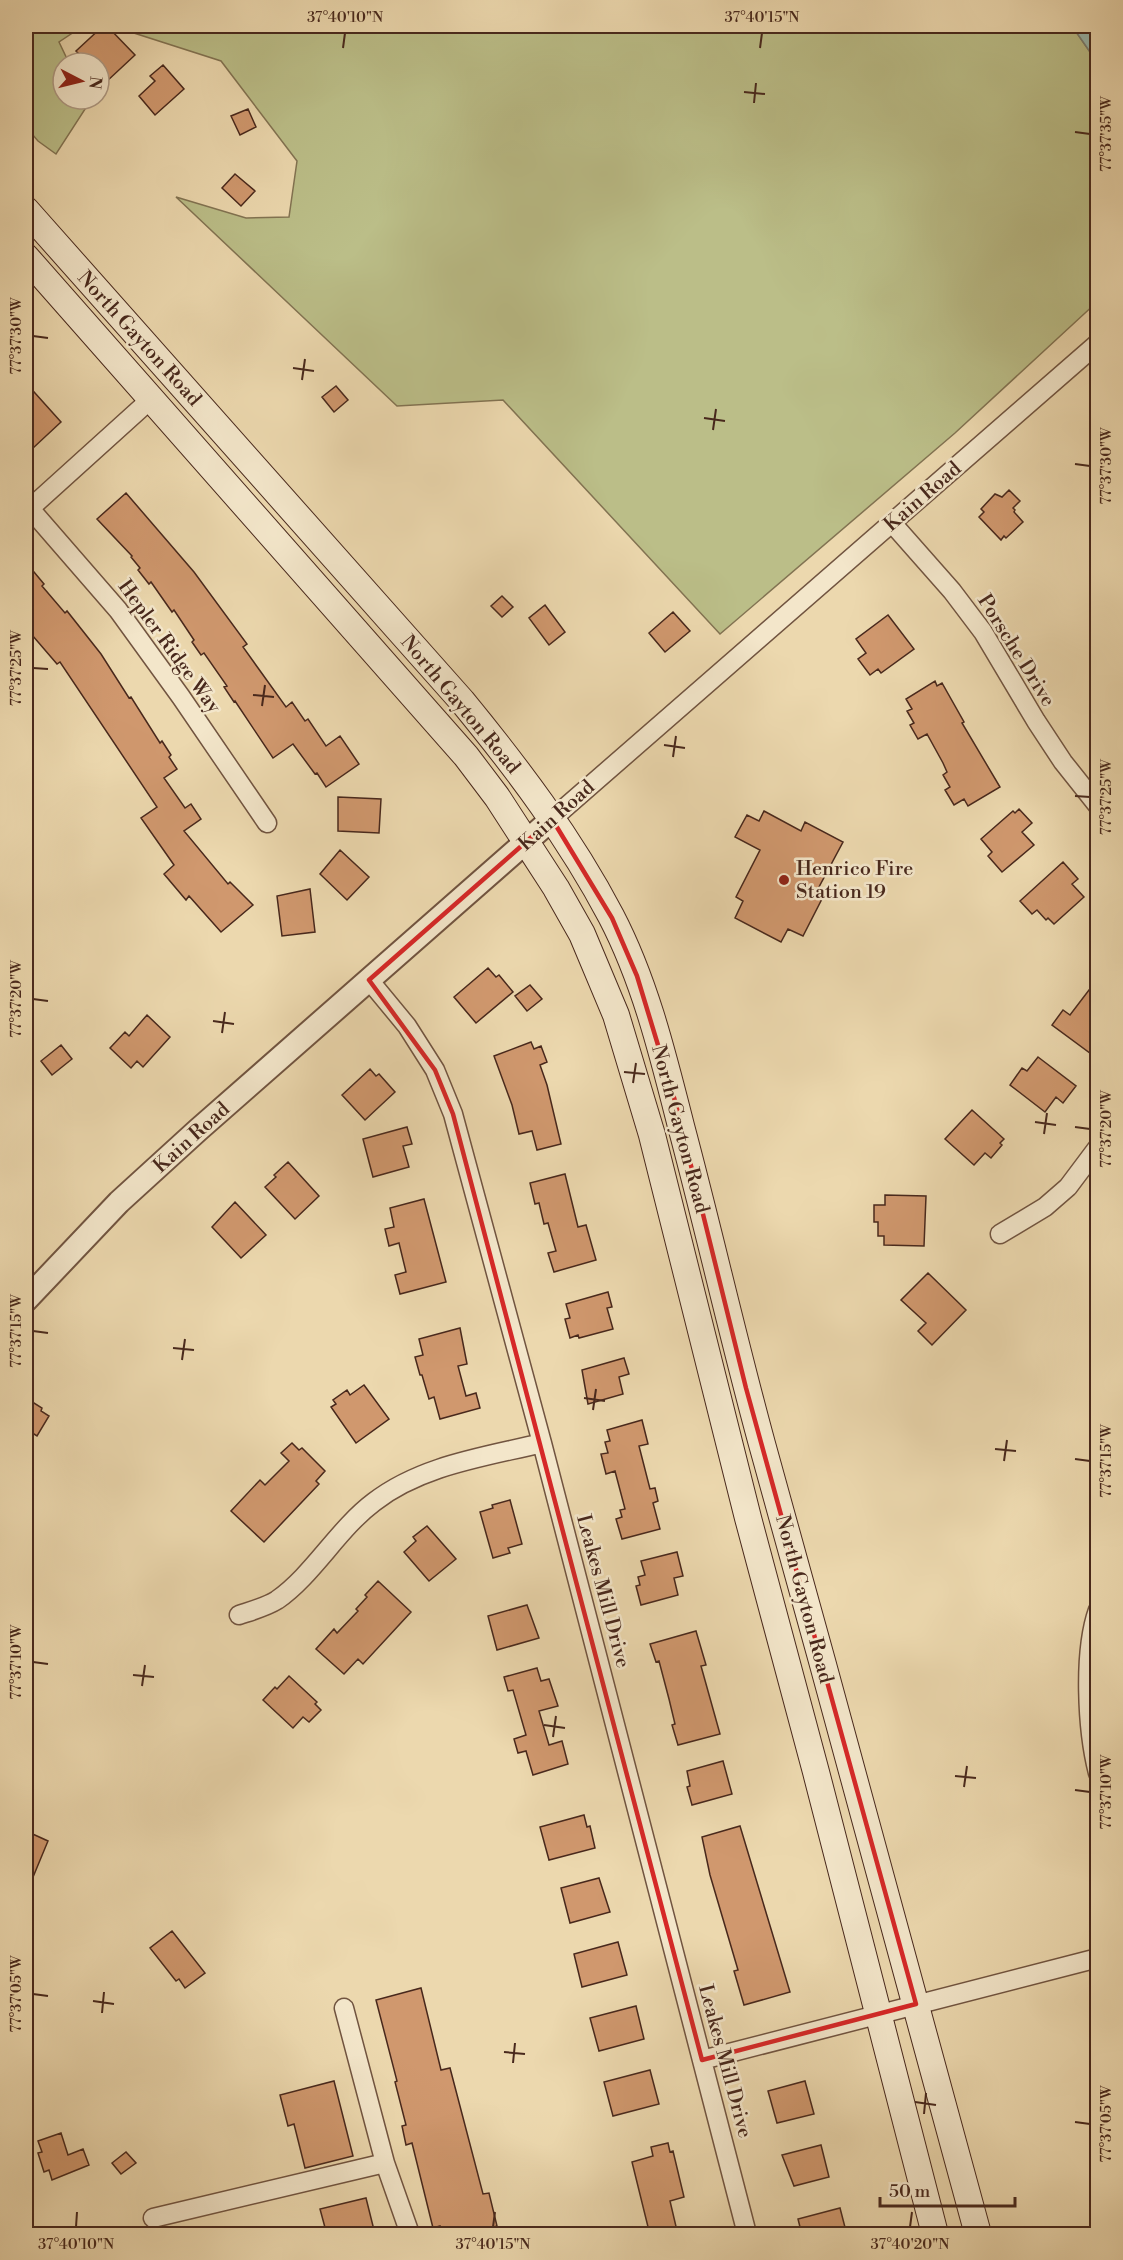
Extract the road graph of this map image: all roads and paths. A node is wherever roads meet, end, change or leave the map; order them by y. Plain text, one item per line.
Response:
1 (26, 210) edge
2 (26, 257) edge
3 (1098, 343) edge
4 (151, 399) junction
5 (27, 508) edge
6 (892, 523) junction
7 (1098, 806) edge
8 (552, 819) junction
9 (267, 823) dead end
10 (527, 841) junction
11 (369, 980) junction
12 (1098, 1148) edge
13 (1000, 1234) dead end
14 (26, 1300) edge
15 (542, 1443) junction
16 (1098, 1610) edge
17 (239, 1615) dead end
18 (1096, 1762) edge
19 (1098, 1958) edge
20 (916, 2004) junction
21 (344, 2008) dead end
22 (878, 2013) junction
23 (702, 2060) junction
24 (385, 2163) junction
25 (153, 2218) dead end
26 (410, 2235) edge
27 (747, 2235) edge
28 (935, 2235) edge
29 (978, 2235) edge

1 - 8 main road, North Gayton Road
2 - 4 main road, North Gayton Road
3 - 6 street, Kain Road
4 - 5 street
4 - 10 main road, North Gayton Road
5 - 9 street, Hepler Ridge Way
6 - 7 street, Porsche Drive
6 - 8 street, Kain Road
8 - 10 street, Kain Road
8 - 20 main road, North Gayton Road
10 - 11 street, Kain Road
10 - 22 main road, North Gayton Road
11 - 14 street, Kain Road
11 - 15 street, Leakes Mill Drive
12 - 13 street
15 - 17 street
15 - 23 street, Leakes Mill Drive
16 - 18 street
19 - 20 street
20 - 22 street
20 - 29 main road, North Gayton Road
21 - 24 street
22 - 23 street
22 - 28 main road, North Gayton Road
23 - 27 street, Leakes Mill Drive
24 - 25 street
24 - 26 street

